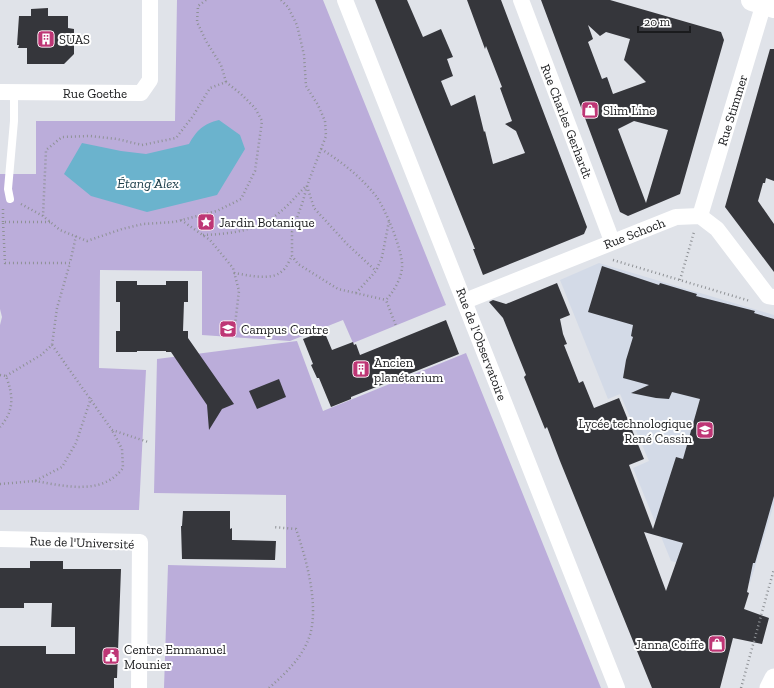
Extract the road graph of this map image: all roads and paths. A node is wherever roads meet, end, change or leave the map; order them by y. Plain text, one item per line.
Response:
1 (150, 0) edge
2 (198, 0) edge
3 (206, 0) edge
4 (281, 0) edge
5 (345, 0) edge
6 (521, 0) edge
7 (763, 3) edge
8 (198, 6) junction
9 (226, 82) junction
10 (7, 92) edge
11 (321, 149) junction
12 (307, 186) junction
13 (10, 199) joint
14 (44, 216) junction
15 (700, 216) junction
16 (180, 220) junction
17 (389, 221) junction
18 (50, 222) junction
19 (202, 235) junction
20 (76, 236) junction
21 (607, 243) junction
22 (292, 256) junction
23 (5, 263) junction
24 (70, 263) junction
25 (0, 265) edge
26 (376, 271) junction
27 (234, 273) junction
28 (680, 280) junction
29 (356, 293) junction
30 (771, 297) edge
31 (386, 300) junction
32 (465, 301) junction
33 (396, 326) dead end
34 (234, 333) dead end
35 (52, 345) junction
36 (0, 375) edge
37 (6, 376) junction
38 (91, 398) junction
39 (0, 427) edge
40 (112, 430) junction
41 (148, 442) dead end
42 (35, 481) junction
43 (1, 485) edge
44 (273, 527) dead end
45 (0, 539) edge
46 (774, 569) edge
47 (774, 678) edge
48 (139, 688) edge
49 (269, 688) edge
50 (617, 688) edge
51 (740, 688) edge
52 (769, 688) edge

1 - 10 street, Rue Goethe
2 - 8 path
3 - 8 path
4 - 11 path
5 - 32 street, Rue de l'Observatoire
6 - 21 street, Rue Charles Gerhardt
7 - 15 street, Rue Stimmer
8 - 9 path
9 - 14 path
9 - 16 path
10 - 13 lane
11 - 12 path
11 - 17 path
12 - 19 path
12 - 22 path
12 - 26 path
13 - 14 path
14 - 18 path
15 - 21 street, Rue Schoch
15 - 28 path
15 - 30 street
16 - 19 path
16 - 20 path
17 - 26 path
17 - 31 path
18 - 20 path
18 - 23 path
19 - 27 path
20 - 24 path
21 - 28 path
21 - 32 street, Rue Schoch
22 - 27 path
22 - 29 path
23 - 24 path
23 - 25 path
24 - 35 path
26 - 29 path
27 - 34 path
28 - 30 path
29 - 31 path
31 - 33 path
32 - 50 street, Rue de l'Observatoire
35 - 37 path
35 - 38 path
36 - 37 path
37 - 39 path
38 - 40 path
38 - 42 path
40 - 41 path
40 - 42 path
42 - 43 path
44 - 49 path
45 - 48 street, Rue de l'Université
46 - 51 path
47 - 52 street

